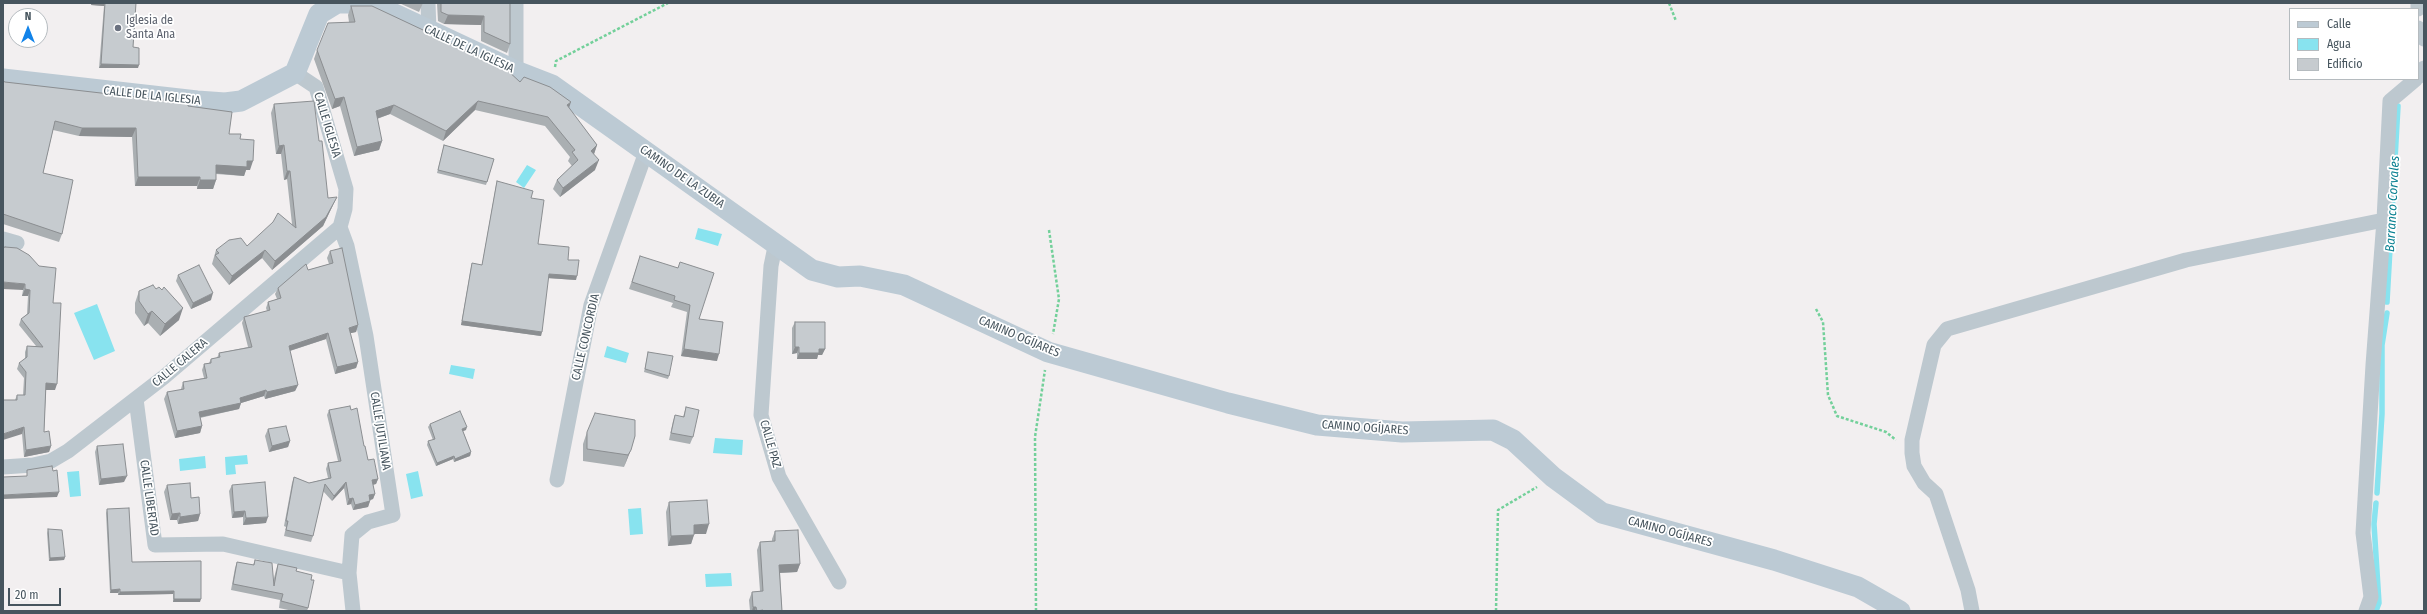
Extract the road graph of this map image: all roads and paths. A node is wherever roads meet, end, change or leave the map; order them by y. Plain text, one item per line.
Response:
1 (337, 3) edge
2 (342, 3) edge
3 (428, 3) edge
4 (516, 3) edge
5 (668, 3) edge
6 (1669, 3) edge
7 (320, 8) edge
8 (1676, 21) dead end
9 (2419, 30) edge
10 (429, 31) junction
11 (2424, 39) edge
12 (516, 71) junction
13 (295, 73) junction
14 (3, 79) edge
15 (2415, 80) edge
16 (552, 85) junction
17 (646, 152) junction
18 (2384, 220) junction
19 (340, 227) junction
20 (1049, 230) dead end
21 (776, 242) junction
22 (812, 270) joint
23 (1816, 309) dead end
24 (1048, 352) junction
25 (136, 399) junction
26 (1912, 453) junction
27 (3, 468) edge
28 (1553, 477) junction
29 (557, 480) dead end
30 (349, 573) junction
31 (839, 582) dead end
32 (353, 611) edge
33 (1036, 611) edge
34 (1496, 611) edge
35 (1900, 611) edge
36 (1972, 611) edge
37 (2366, 611) edge

1 - 7 street
2 - 10 street, CALLE DE LA IGLESIA
3 - 10 street
4 - 12 street
5 - 16 path
6 - 8 path
7 - 13 street
9 - 11 street
10 - 12 street, CALLE DE LA IGLESIA
12 - 16 street, CALLE DE LA IGLESIA
13 - 14 street, CALLE DE LA IGLESIA
13 - 19 street, CALLE IGLESIA
15 - 18 street
16 - 17 street, CAMINO DE LA ZUBIA
17 - 21 street, CAMINO DE LA ZUBIA
17 - 29 street, CALLE CONCORDIA
18 - 26 street
18 - 37 street
19 - 25 street, CALLE CALERA
19 - 30 street, CALLE JUTILIANA
20 - 24 path
21 - 22 street, CAMINO DE LA ZUBIA
21 - 31 street, CALLE PAZ
22 - 24 street, CAMINO OGÍJARES
23 - 26 path
24 - 28 street, CAMINO OGÍJARES
24 - 33 path
25 - 27 street, CALLE CALERA
25 - 30 street, CALLE LIBERTAD
26 - 36 street
28 - 34 path
28 - 35 street, CAMINO OGÍJARES
30 - 32 street, CALLE JUTILIANA

